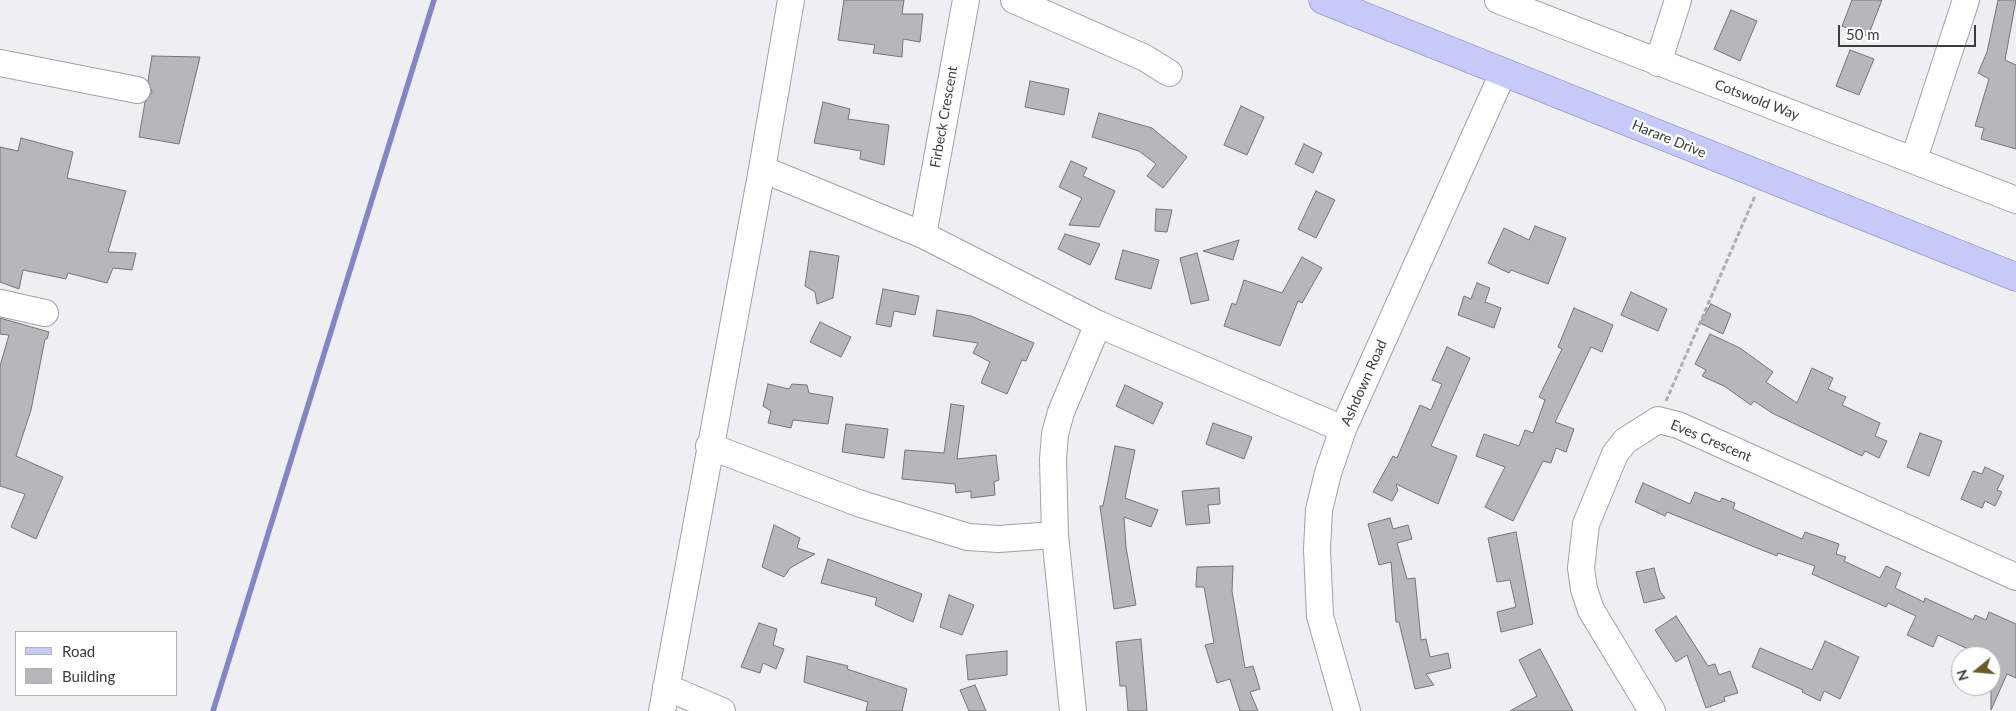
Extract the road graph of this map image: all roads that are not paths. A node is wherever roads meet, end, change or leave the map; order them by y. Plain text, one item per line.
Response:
1 (791, 0) edge
2 (966, 0) edge
3 (1014, 0) edge
4 (1323, 0) edge
5 (1498, 0) edge
6 (1678, 0) edge
7 (1966, 0) edge
8 (0, 63) edge
9 (1658, 63) junction
10 (1169, 73) dead end
11 (1503, 73) junction
12 (137, 90) dead end
13 (1914, 159) junction
14 (762, 169) junction
15 (2016, 200) edge
16 (923, 235) junction
17 (2016, 277) edge
18 (0, 303) edge
19 (45, 313) dead end
20 (1098, 324) junction
21 (1343, 429) junction
22 (710, 446) junction
23 (1055, 535) junction
24 (2016, 577) edge
25 (664, 699) edge
26 (722, 711) edge
27 (1073, 711) edge
28 (1347, 711) edge
29 (1652, 711) edge

1 - 14 street
2 - 16 street, Firbeck Crescent
3 - 10 street
4 - 11 main road, Harare Drive
5 - 9 street, Cotswold Way
6 - 9 street
7 - 13 street
8 - 12 street
9 - 13 street, Cotswold Way
11 - 17 main road, Harare Drive
11 - 21 street, Ashdown Road
13 - 15 street, Cotswold Way
14 - 16 street
14 - 22 street
16 - 20 street
18 - 19 street
20 - 21 street
20 - 23 street
21 - 28 street, Ashdown Road
22 - 23 street
22 - 25 street
23 - 27 street
24 - 29 street, Eves Crescent
25 - 26 street

